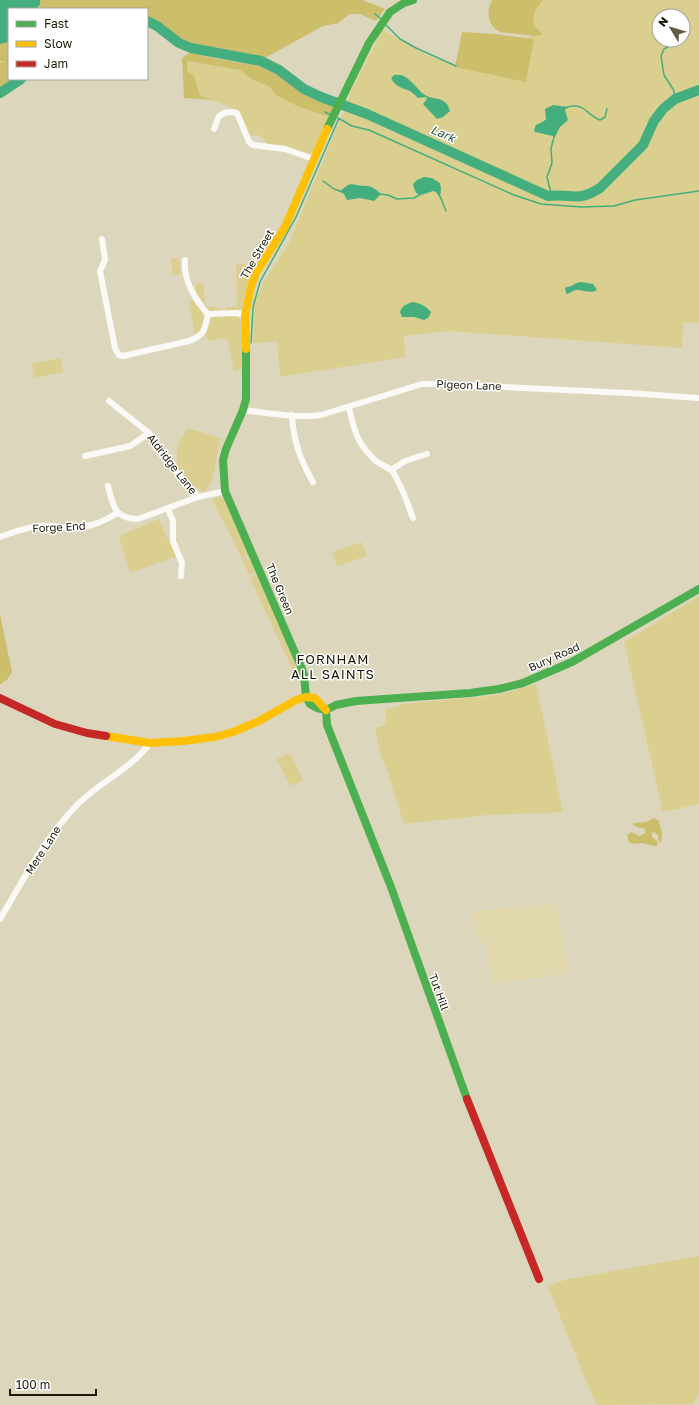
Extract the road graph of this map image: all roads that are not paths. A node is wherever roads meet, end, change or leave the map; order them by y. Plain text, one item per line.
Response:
1 (413, 0) edge
2 (214, 129) dead end
3 (314, 159) junction
4 (102, 239) dead end
5 (185, 260) dead end
6 (208, 314) junction
7 (245, 315) junction
8 (699, 398) edge
9 (109, 400) dead end
10 (349, 408) junction
11 (243, 410) junction
12 (292, 415) junction
13 (148, 433) junction
14 (427, 454) dead end
15 (85, 456) dead end
16 (392, 470) junction
17 (313, 482) dead end
18 (108, 486) dead end
19 (225, 491) junction
20 (198, 497) junction
21 (168, 509) junction
22 (117, 513) junction
23 (413, 518) dead end
24 (0, 537) edge
25 (181, 576) dead end
26 (699, 589) edge
27 (306, 697) junction
28 (0, 698) edge
29 (326, 710) junction
30 (150, 743) junction
31 (0, 919) edge
32 (539, 1279) dead end

1 - 3 main road, The Street
2 - 3 street
3 - 7 main road, The Street
4 - 6 street
5 - 6 street
6 - 7 street
7 - 11 main road, The Street
8 - 10 street, Pigeon Lane
9 - 13 street, Aldridge Lane
10 - 12 street, Pigeon Lane
10 - 16 street
11 - 12 street, Pigeon Lane
11 - 19 main road, The Street
12 - 17 street
13 - 15 street
13 - 20 street, Aldridge Lane
14 - 16 street
16 - 23 street
18 - 22 street
19 - 20 street
19 - 27 main road, The Green
20 - 21 street
21 - 22 street
21 - 25 street
22 - 24 street, Forge End
26 - 29 main road, Bury Road
27 - 29 main road
27 - 30 main road
28 - 30 main road
29 - 32 main road, Tut Hill
30 - 31 street, Mere Lane

